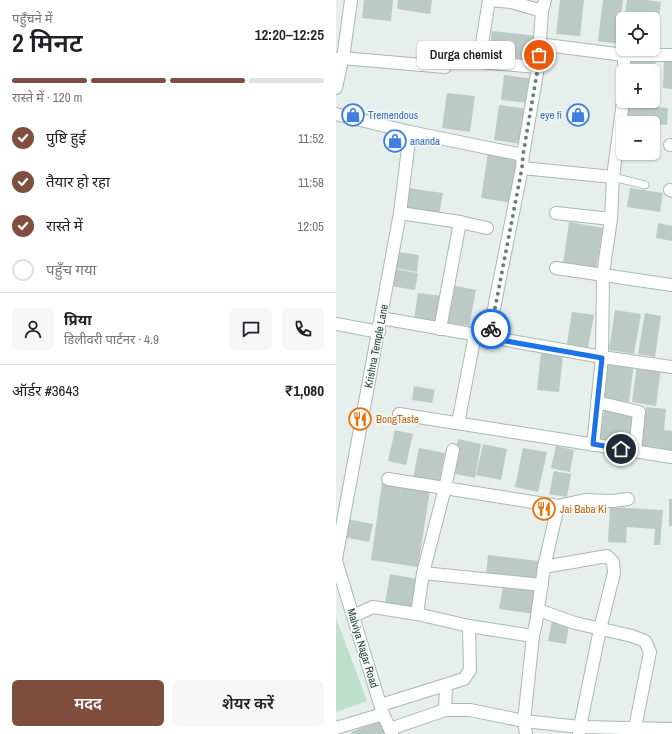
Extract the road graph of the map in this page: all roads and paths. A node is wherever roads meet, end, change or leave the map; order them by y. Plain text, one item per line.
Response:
1 (351, 0) edge
2 (490, 0) edge
3 (511, 1) edge
4 (543, 6) edge
5 (539, 44) junction
6 (616, 54) edge
7 (660, 55) edge
8 (672, 55) edge
9 (339, 58) edge
10 (479, 62) junction
11 (538, 67) junction
12 (336, 88) edge
13 (622, 108) edge
14 (336, 114) edge
15 (410, 132) junction
16 (523, 155) junction
17 (522, 168) junction
18 (613, 177) junction
19 (645, 185) dead end
20 (400, 213) junction
21 (556, 213) dead end
22 (611, 219) junction
23 (460, 222) junction
24 (487, 228) dead end
25 (556, 268) dead end
26 (603, 274) junction
27 (672, 285) edge
28 (381, 318) junction
29 (336, 324) edge
30 (440, 329) junction
31 (378, 332) junction
32 (475, 335) junction
33 (489, 338) junction
34 (602, 358) junction
35 (672, 367) edge
36 (597, 402) junction
37 (399, 414) dead end
38 (458, 423) junction
39 (593, 444) junction
40 (453, 450) dead end
41 (635, 451) junction
42 (672, 457) edge
43 (388, 479) dead end
44 (445, 488) junction
45 (628, 499) dead end
46 (558, 506) junction
47 (336, 560) edge
48 (544, 567) junction
49 (424, 573) junction
50 (542, 585) junction
51 (538, 610) junction
52 (417, 614) junction
53 (353, 616) junction
54 (469, 626) junction
55 (600, 629) junction
56 (533, 636) junction
57 (446, 685) junction
58 (382, 710) junction
59 (445, 710) junction
60 (524, 721) junction
61 (336, 728) edge
62 (635, 728) junction
63 (672, 729) edge
64 (580, 731) edge
65 (391, 732) edge
66 (526, 734) edge

1 - 9 street
2 - 3 street
2 - 10 street
3 - 4 street
4 - 5 street
5 - 6 street
5 - 11 street
7 - 8 street
9 - 10 street
9 - 12 street
10 - 11 street
11 - 16 street
13 - 18 street
14 - 15 street
15 - 16 street
15 - 20 street, Krishna Temple Lane
16 - 17 street
17 - 18 street
17 - 33 street
18 - 19 lane
18 - 22 street
20 - 23 street
20 - 28 street, Krishna Temple Lane
21 - 22 street
22 - 26 street
23 - 24 street
23 - 30 street
25 - 26 street
26 - 27 street
26 - 34 street
28 - 30 street
28 - 31 street, Krishna Temple Lane
29 - 31 street
30 - 32 street
31 - 47 street, Krishna Temple Lane
32 - 33 street
32 - 38 street
33 - 34 street
34 - 35 street
34 - 36 street
36 - 39 street
36 - 41 street
37 - 38 street
38 - 39 street
39 - 41 street
40 - 44 street
41 - 42 street
43 - 44 street
44 - 46 street
44 - 49 street
45 - 46 street
46 - 48 street
47 - 53 street, Malviya Nagar Road
48 - 50 street
48 - 55 street
49 - 50 street
49 - 52 street
50 - 51 street
51 - 55 street
51 - 56 street
52 - 53 street
52 - 54 street
53 - 58 street, Malviya Nagar Road
54 - 56 street
54 - 57 street
55 - 62 street
55 - 64 street
56 - 60 street
57 - 58 street
57 - 59 street
58 - 61 street
58 - 65 street, Malviya Nagar Road
59 - 60 street
59 - 65 street
60 - 64 street
60 - 66 street
62 - 63 street
62 - 64 street

